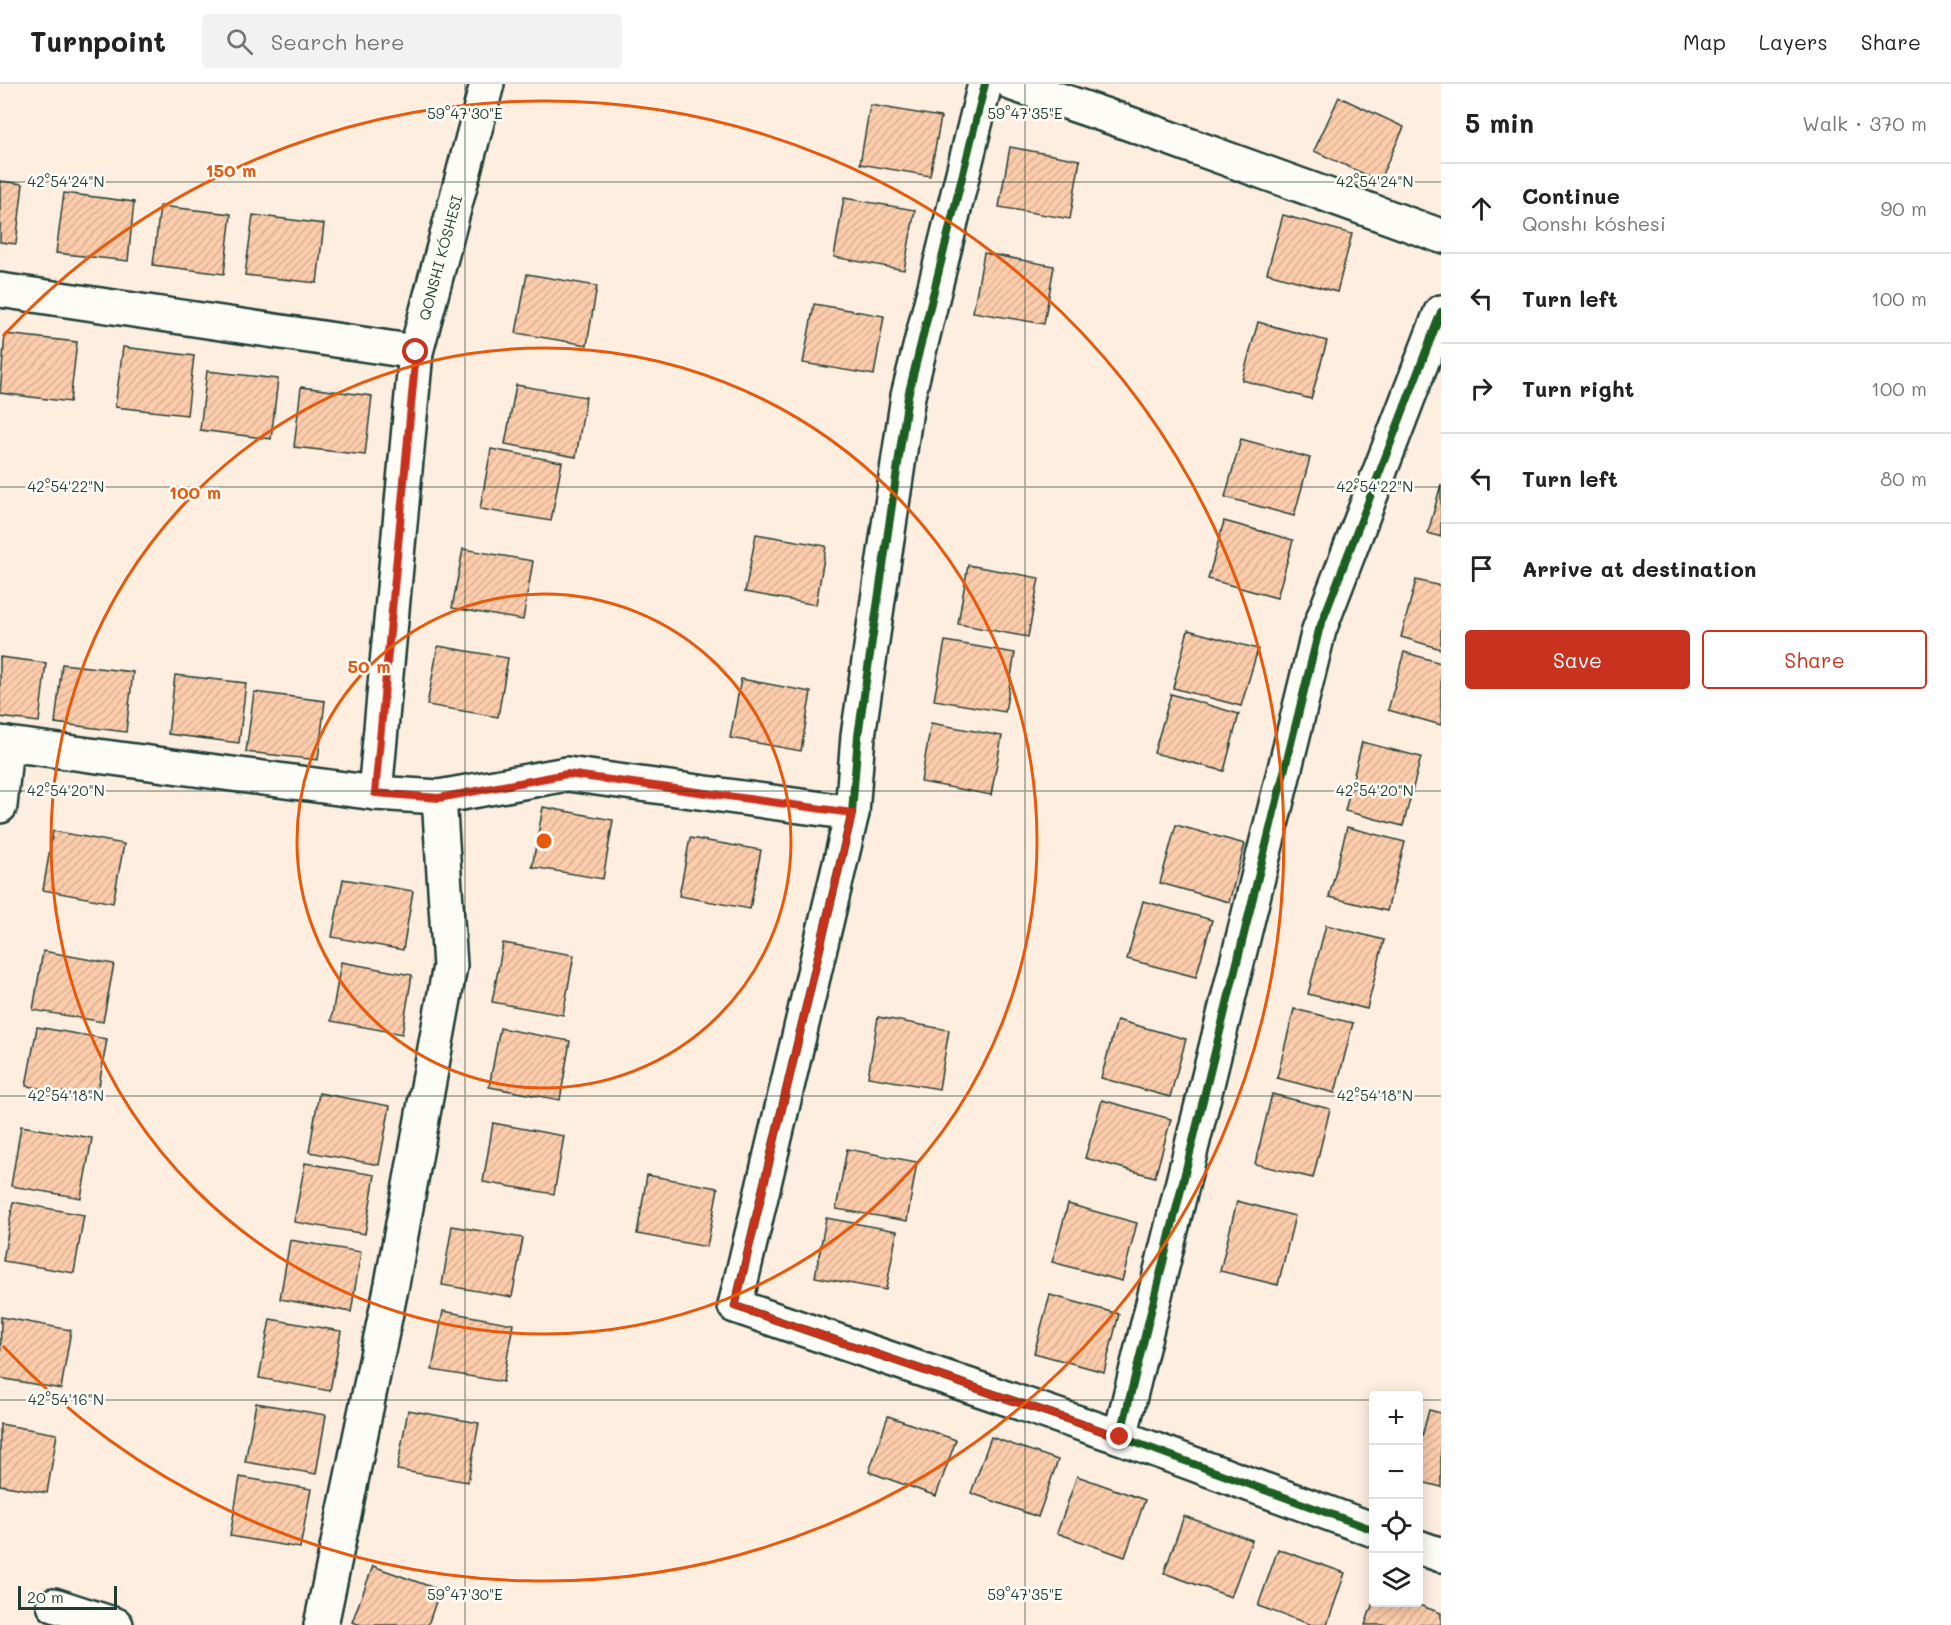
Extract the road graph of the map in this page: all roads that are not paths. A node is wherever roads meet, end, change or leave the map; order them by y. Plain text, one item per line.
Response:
1 (487, 84) edge
2 (986, 84) edge
3 (1012, 84) edge
4 (1441, 236) edge
5 (0, 290) edge
6 (1441, 312) edge
7 (416, 352) junction
8 (3, 744) edge
9 (375, 793) junction
10 (439, 798) junction
11 (0, 806) edge
12 (852, 813) junction
13 (1120, 1437) junction
14 (1369, 1528) edge
15 (1423, 1549) edge
16 (1441, 1556) edge
17 (54, 1605) dead end
18 (116, 1625) edge
19 (321, 1625) edge

1 - 7 street
2 - 12 street
3 - 4 street
5 - 7 street
6 - 13 street
7 - 9 street
8 - 9 street
8 - 11 street
9 - 10 street
10 - 12 street
10 - 19 street
12 - 13 street
13 - 14 street
15 - 16 street
17 - 18 street

